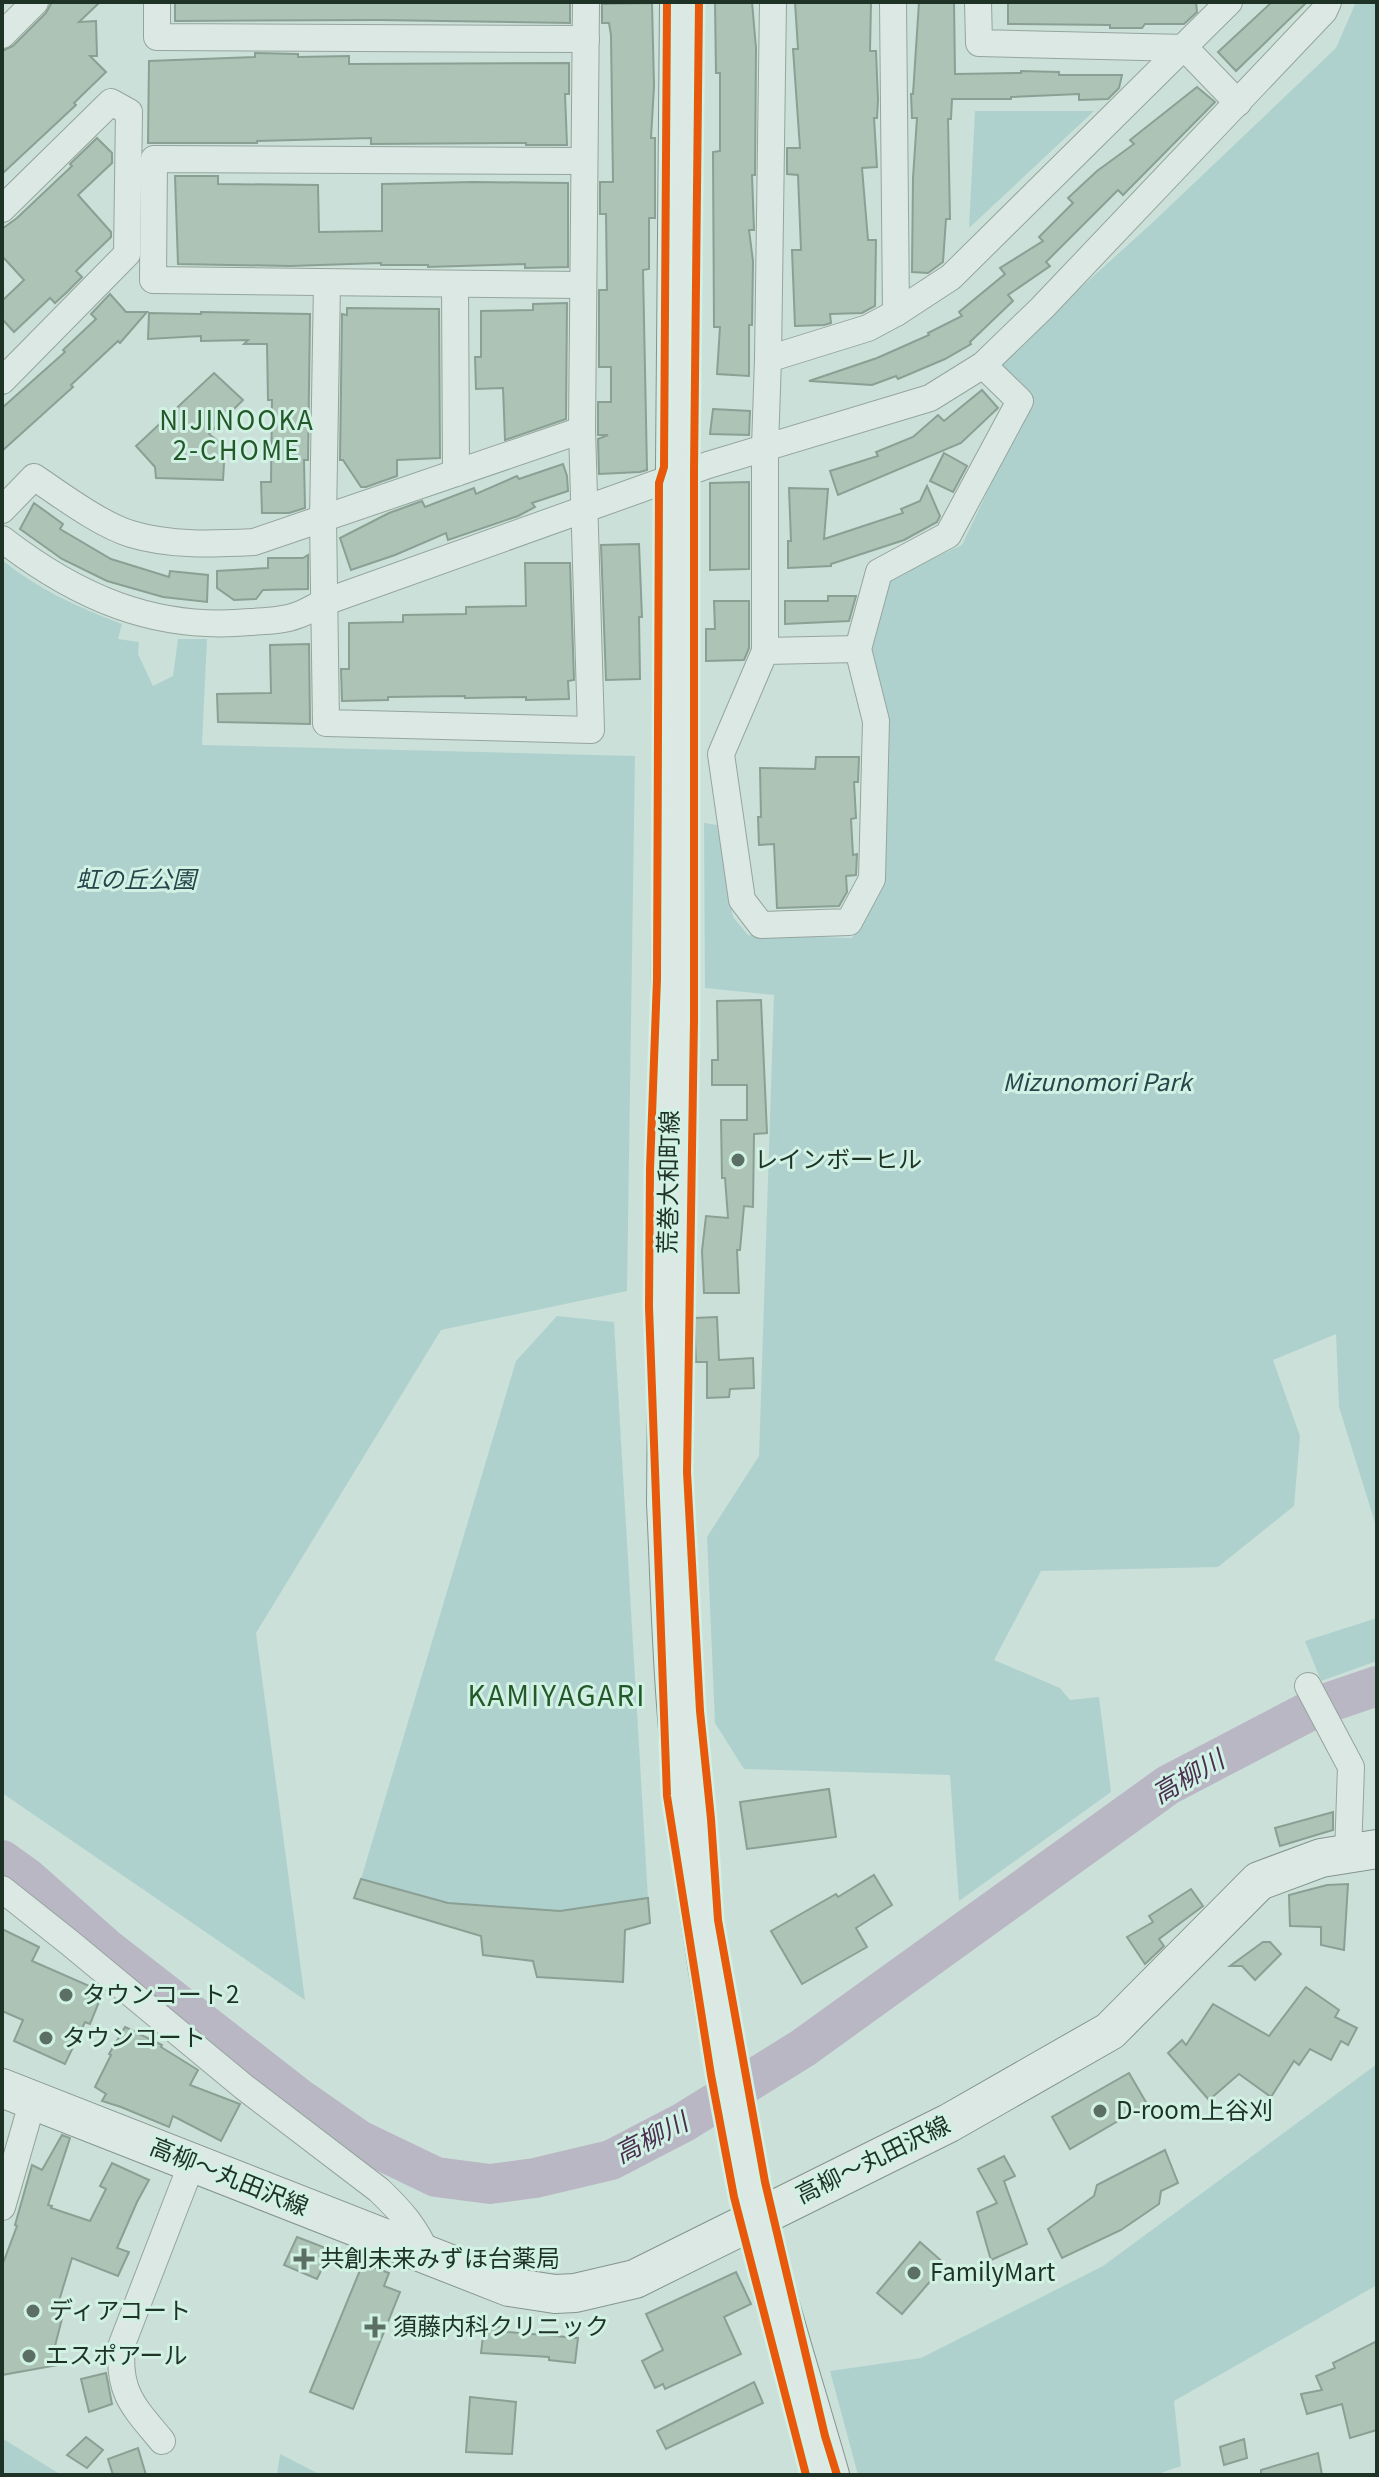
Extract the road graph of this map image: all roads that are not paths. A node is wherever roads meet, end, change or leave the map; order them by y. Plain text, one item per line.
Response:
1 (35, 2) edge
2 (157, 2) edge
3 (586, 2) edge
4 (679, 2) edge
5 (773, 2) edge
6 (893, 2) edge
7 (978, 2) edge
8 (1229, 2) edge
9 (1328, 2) edge
10 (2, 35) edge
11 (586, 39) junction
12 (1185, 48) junction
13 (1238, 103) junction
14 (584, 161) junction
15 (2, 209) edge
16 (327, 283) junction
17 (455, 284) junction
18 (583, 285) junction
19 (896, 313) junction
20 (768, 359) junction
21 (983, 365) junction
22 (2, 381) edge
23 (582, 430) junction
24 (765, 447) junction
25 (456, 473) junction
26 (676, 477) junction
27 (2, 510) edge
28 (583, 510) junction
29 (323, 519) junction
30 (2, 539) edge
31 (325, 602) junction
32 (858, 649) junction
33 (765, 651) junction
34 (1308, 1686) dead end
35 (1362, 1852) edge
36 (2, 1889) edge
37 (18, 2094) edge
38 (192, 2163) junction
39 (2, 2207) edge
40 (757, 2218) junction
41 (428, 2256) junction
42 (162, 2441) dead end
43 (830, 2475) edge

1 - 10 street
2 - 11 street
3 - 11 street
4 - 26 street, 荒巻大和町線
5 - 20 street
6 - 19 street
7 - 12 street
8 - 12 street
9 - 13 street
11 - 14 street
12 - 13 street
12 - 19 street
13 - 21 street
14 - 16 street
14 - 18 street
15 - 22 street
16 - 17 street
16 - 29 street
17 - 18 street
17 - 25 street
18 - 23 street
19 - 20 street
20 - 24 street
21 - 24 street
21 - 32 street
23 - 25 street
23 - 28 street
24 - 26 street
24 - 33 street
25 - 29 street
26 - 28 street
26 - 40 street, 荒巻大和町線
27 - 29 street
28 - 31 street
28 - 31 street
29 - 31 street
30 - 31 street
32 - 33 street
32 - 33 street
34 - 35 street
35 - 40 street, 高柳～丸田沢線
36 - 41 street
37 - 38 street, 高柳～丸田沢線
37 - 39 street
38 - 41 street, 高柳～丸田沢線
38 - 42 street
40 - 41 street, 高柳～丸田沢線
40 - 43 street

